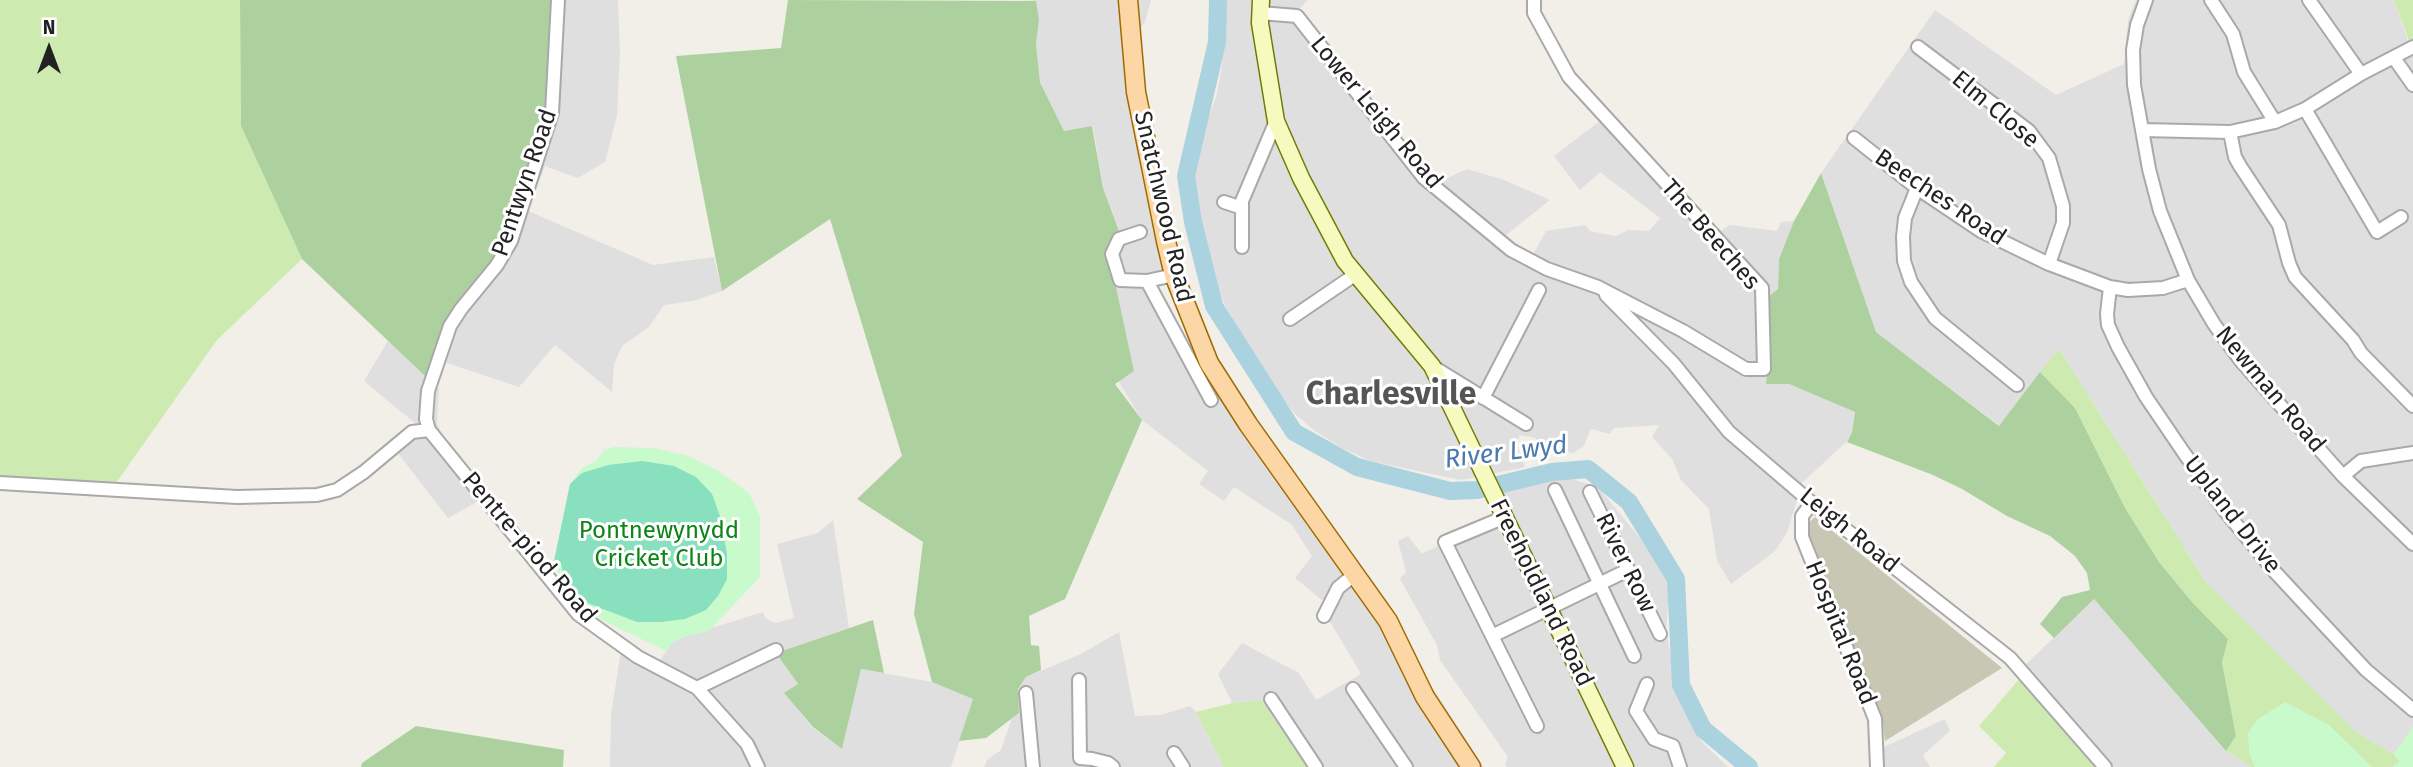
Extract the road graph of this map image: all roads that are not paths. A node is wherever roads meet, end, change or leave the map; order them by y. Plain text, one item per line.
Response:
1 (558, 0) edge
2 (1128, 0) edge
3 (1534, 0) edge
4 (2146, 0) edge
5 (2211, 0) edge
6 (2309, 0) edge
7 (1260, 6) edge
8 (1918, 47) dead end
9 (2413, 47) edge
10 (2394, 58) junction
11 (2361, 74) junction
12 (2413, 85) edge
13 (2305, 109) junction
14 (1276, 121) junction
15 (2275, 122) junction
16 (2142, 130) junction
17 (2230, 132) junction
18 (1854, 138) dead end
19 (1917, 188) junction
20 (1224, 202) dead end
21 (1242, 208) junction
22 (2401, 217) dead end
23 (1140, 232) dead end
24 (1242, 247) dead end
25 (2049, 264) junction
26 (1356, 274) junction
27 (1174, 275) junction
28 (2188, 280) junction
29 (1147, 281) junction
30 (1598, 287) junction
31 (2110, 287) junction
32 (1539, 289) dead end
33 (1290, 320) dead end
34 (1433, 366) junction
35 (2017, 385) dead end
36 (1483, 398) junction
37 (1211, 400) dead end
38 (2413, 405) edge
39 (1526, 424) dead end
40 (429, 430) junction
41 (2413, 453) edge
42 (2343, 475) junction
43 (0, 483) edge
44 (1555, 490) dead end
45 (1590, 492) dead end
46 (1812, 503) junction
47 (1505, 517) junction
48 (2413, 544) edge
49 (1629, 570) junction
50 (1355, 574) junction
51 (1599, 585) junction
52 (1549, 610) junction
53 (1324, 617) dead end
54 (1660, 634) dead end
55 (1492, 636) junction
56 (776, 650) dead end
57 (1634, 656) dead end
58 (1079, 680) dead end
59 (1647, 684) dead end
60 (697, 688) junction
61 (1353, 689) dead end
62 (1026, 693) dead end
63 (1270, 699) dead end
64 (2413, 710) edge
65 (1537, 726) dead end
66 (1174, 753) dead end
67 (1080, 758) junction
68 (758, 767) edge
69 (1033, 767) edge
70 (1068, 767) edge
71 (1113, 767) edge
72 (1183, 767) edge
73 (1316, 767) edge
74 (1406, 767) edge
75 (1471, 767) edge
76 (1625, 767) edge
77 (1680, 767) edge
78 (1877, 767) edge
79 (2105, 767) edge

1 - 40 street, Pentwyn Road
2 - 27 main road, Snatchwood Road
3 - 30 street, The Beeches
4 - 16 street, Newman Road
5 - 15 street
6 - 11 street
7 - 14 main road, Freeholdland Road
7 - 30 street, Lower Leigh Road
8 - 25 street, Elm Close
9 - 10 street
10 - 11 street
10 - 12 street
11 - 13 street
13 - 15 street
13 - 22 street
14 - 21 street
14 - 26 main road, Freeholdland Road
15 - 17 street
16 - 17 street
16 - 28 street, Newman Road
17 - 38 street
18 - 19 street, Beeches Road
19 - 25 street, Beeches Road
19 - 35 street
20 - 21 street
21 - 24 street
23 - 29 street
25 - 31 street, Beeches Road
26 - 33 street
26 - 34 main road, Freeholdland Road
27 - 29 street
27 - 50 main road, Snatchwood Road
28 - 31 street, Beeches Road
28 - 42 street, Newman Road
29 - 37 street
30 - 46 street, Leigh Road
31 - 64 street, Upland Drive
32 - 36 street
34 - 36 street
34 - 47 main road, Freeholdland Road
36 - 39 street
40 - 43 street
40 - 60 street, Pentre-piod Road
41 - 42 street
42 - 48 street, Newman Road
44 - 51 street
45 - 49 street, River Row
46 - 78 street, Hospital Road
46 - 79 street, Leigh Road
47 - 52 main road, Freeholdland Road
47 - 55 street
49 - 51 street
49 - 54 street, River Row
50 - 53 street
50 - 75 main road, Snatchwood Road
51 - 52 street
51 - 57 street
52 - 55 street
52 - 76 main road, Freeholdland Road
55 - 65 street
56 - 60 street
58 - 67 street
59 - 77 street
60 - 68 street, Pentre-piod Road
61 - 74 street
62 - 69 street
63 - 73 street
66 - 72 street
67 - 70 street
67 - 71 street

